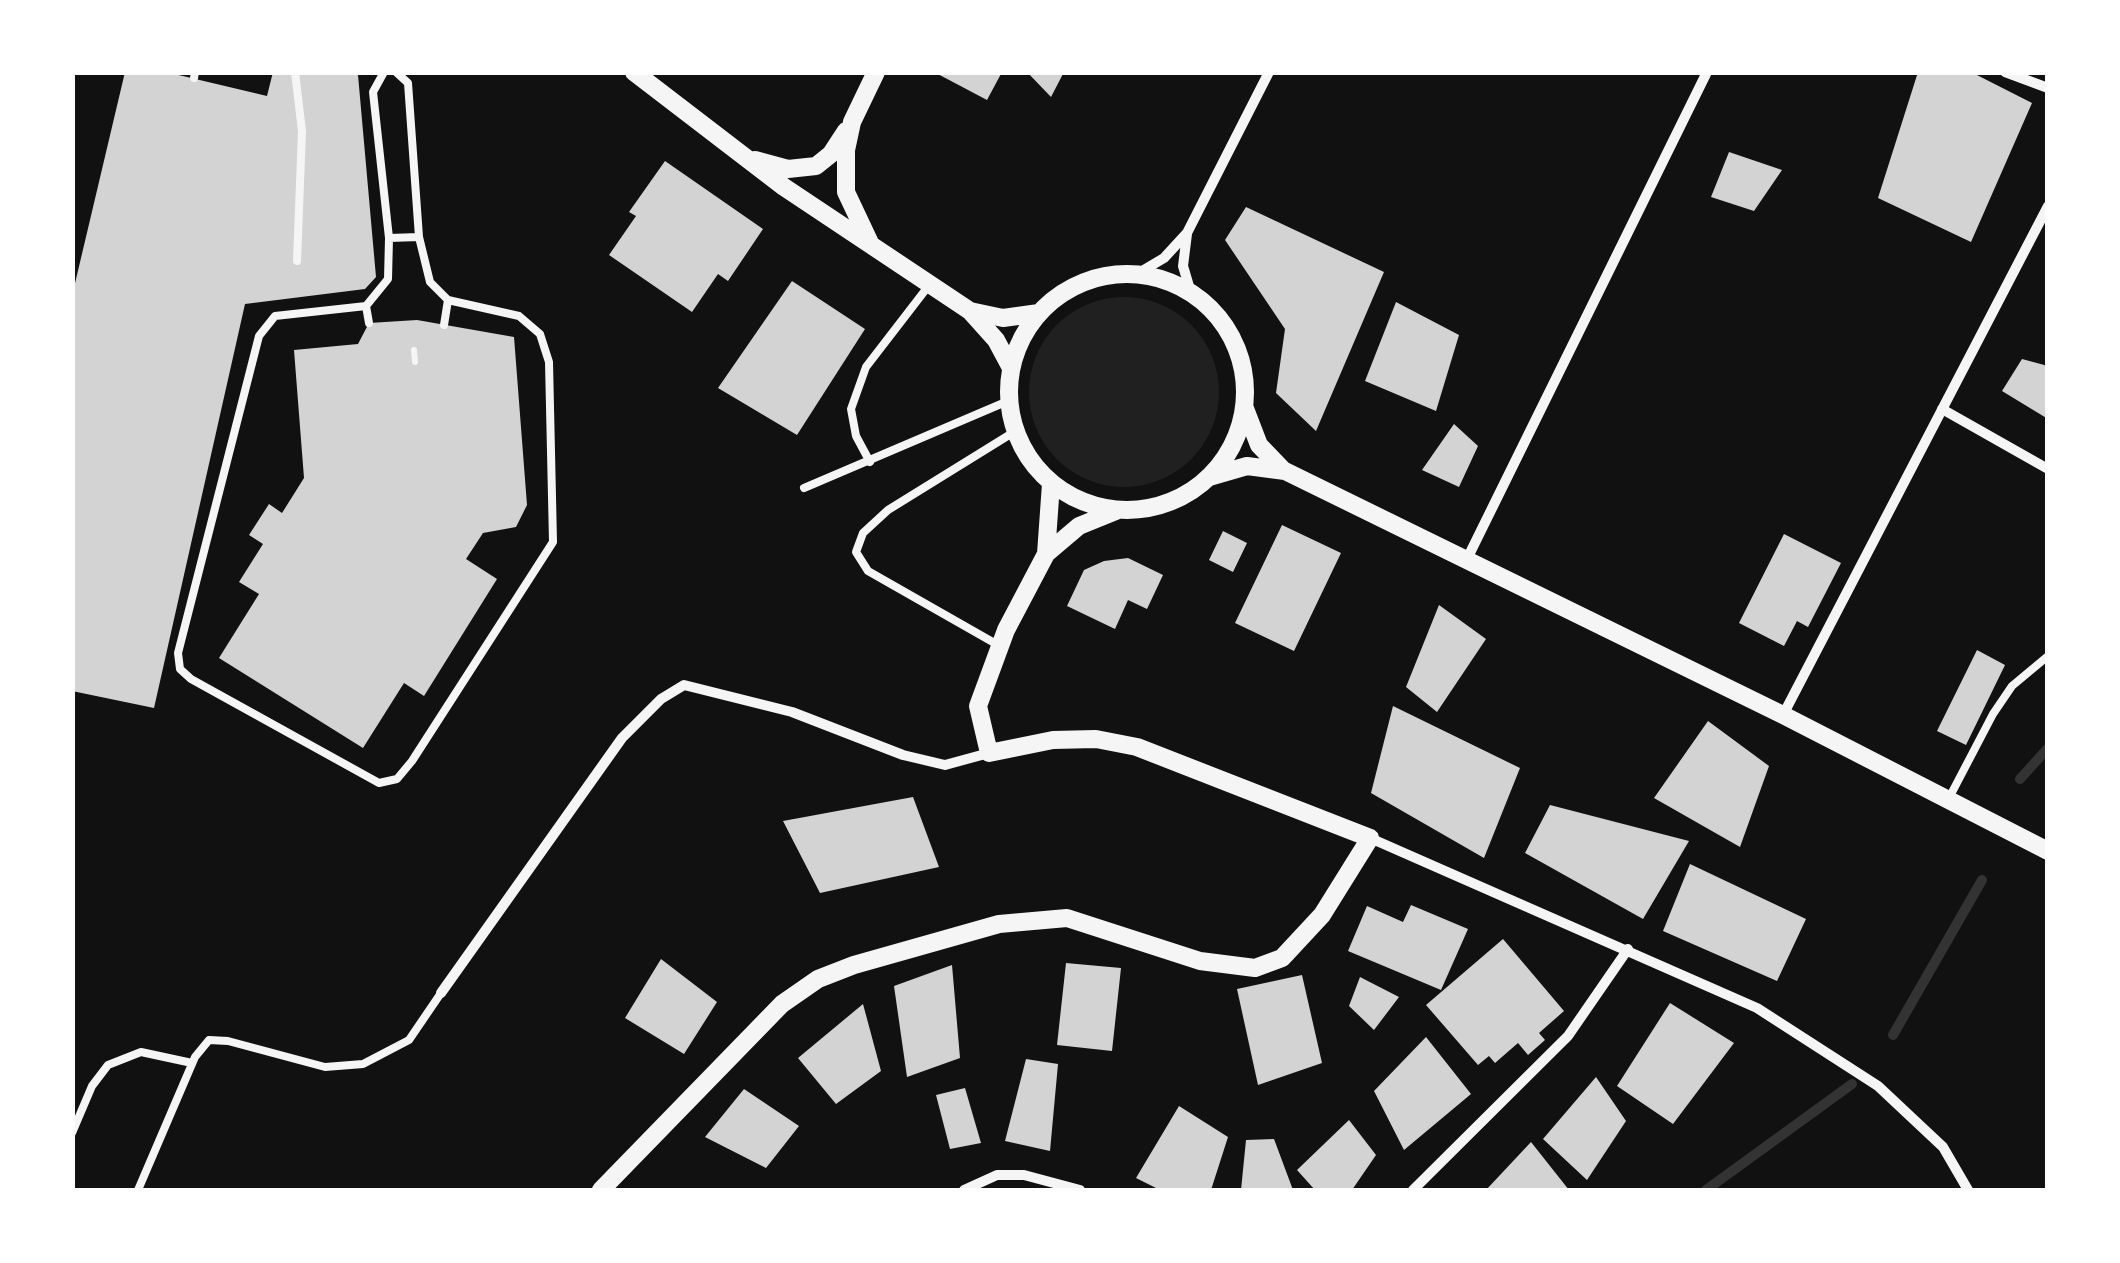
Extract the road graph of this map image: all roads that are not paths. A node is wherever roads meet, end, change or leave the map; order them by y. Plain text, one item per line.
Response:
1 (295, 72) edge
2 (384, 72) edge
3 (396, 72) edge
4 (634, 72) edge
5 (876, 72) edge
6 (1269, 72) edge
7 (1707, 72) edge
8 (2005, 72) edge
9 (2048, 88) edge
10 (852, 122) junction
11 (745, 158) junction
12 (2048, 206) edge
13 (1187, 234) junction
14 (419, 237) junction
15 (388, 238) junction
16 (871, 246) junction
17 (297, 261) dead end
18 (1136, 274) junction
19 (930, 284) junction
20 (1192, 292) junction
21 (448, 300) junction
22 (366, 306) junction
23 (970, 311) junction
24 (1039, 313) junction
25 (369, 323) dead end
26 (444, 325) dead end
27 (1011, 368) junction
28 (1008, 400) junction
29 (1244, 406) junction
30 (1942, 409) junction
31 (1014, 432) junction
32 (870, 462) junction
33 (2048, 469) edge
34 (1285, 471) junction
35 (1209, 478) junction
36 (1051, 484) junction
37 (804, 488) dead end
38 (1116, 511) junction
39 (1046, 554) junction
40 (1467, 559) junction
41 (1000, 646) junction
42 (2048, 656) edge
43 (1783, 715) junction
44 (988, 753) junction
45 (1948, 800) junction
46 (1370, 838) junction
47 (2048, 852) edge
48 (1628, 949) junction
49 (442, 993) joint
50 (192, 1063) junction
51 (72, 1133) edge
52 (138, 1190) edge
53 (601, 1190) edge
54 (964, 1190) edge
55 (1080, 1190) edge
56 (1412, 1190) edge
57 (1968, 1190) edge

1 - 17 lane
2 - 15 lane
3 - 14 lane
4 - 11 street
5 - 10 street
6 - 13 street
7 - 40 street
8 - 9 street
10 - 11 street
10 - 16 street
11 - 16 street
12 - 30 street
13 - 18 street
13 - 20 street
14 - 15 lane
14 - 21 lane
15 - 22 lane
16 - 19 street
18 - 20 street
18 - 24 street
19 - 23 street
19 - 32 lane
20 - 29 street
21 - 22 lane
21 - 26 lane
22 - 25 lane
23 - 24 street
23 - 27 street
24 - 27 street
27 - 28 street
28 - 31 street
28 - 32 lane
29 - 34 street
29 - 35 street
30 - 33 street
30 - 43 street
31 - 36 street
31 - 41 lane
32 - 37 lane
34 - 35 street
34 - 40 street
35 - 38 street
36 - 38 street
36 - 39 street
38 - 39 street
39 - 41 street
40 - 43 street
41 - 44 street
42 - 45 lane
43 - 45 street
44 - 46 street
44 - 49 street
45 - 47 street
46 - 48 street
46 - 53 street
48 - 56 street
48 - 57 street
49 - 50 lane
50 - 51 lane
50 - 52 lane
54 - 55 street

